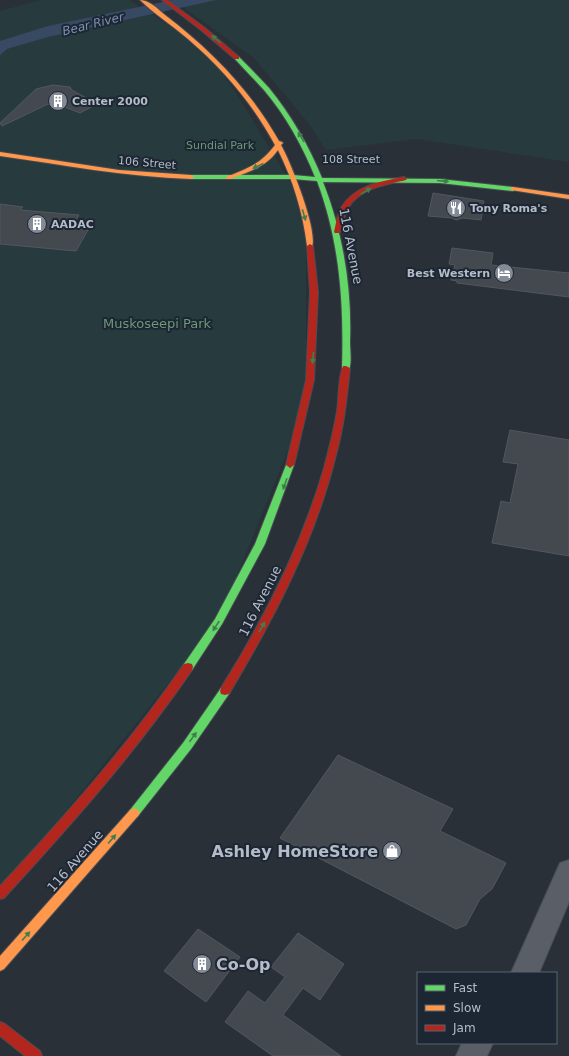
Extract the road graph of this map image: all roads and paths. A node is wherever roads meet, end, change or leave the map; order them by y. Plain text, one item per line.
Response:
1 (142, 0) edge
2 (164, 0) edge
3 (280, 143) junction
4 (0, 154) edge
5 (372, 171) dead end
6 (433, 172) dead end
7 (401, 173) junction
8 (319, 176) junction
9 (293, 177) junction
10 (228, 178) junction
11 (569, 189) edge
12 (569, 197) edge
13 (337, 232) junction
14 (569, 871) edge
15 (0, 894) edge
16 (0, 965) edge
17 (524, 972) edge
18 (0, 1028) edge
19 (478, 1044) edge
20 (35, 1056) edge
21 (471, 1056) edge

1 - 3 main road
8 -> 2 main road, 108 Street
3 - 9 main road
3 -> 10 main road
4 - 10 main road, 106 Street
5 - 8 main road, 108 Street
6 - 11 main road
7 - 8 main road, 108 Street
7 -> 12 main road, 108 Street
13 -> 7 main road
8 - 9 main road, 106 Street
8 - 13 main road, 116 Avenue
9 - 10 main road, 106 Street
9 -> 15 main road, 116 Avenue
16 -> 13 main road, 116 Avenue
14 - 17 street
18 - 20 main road
19 - 21 street

